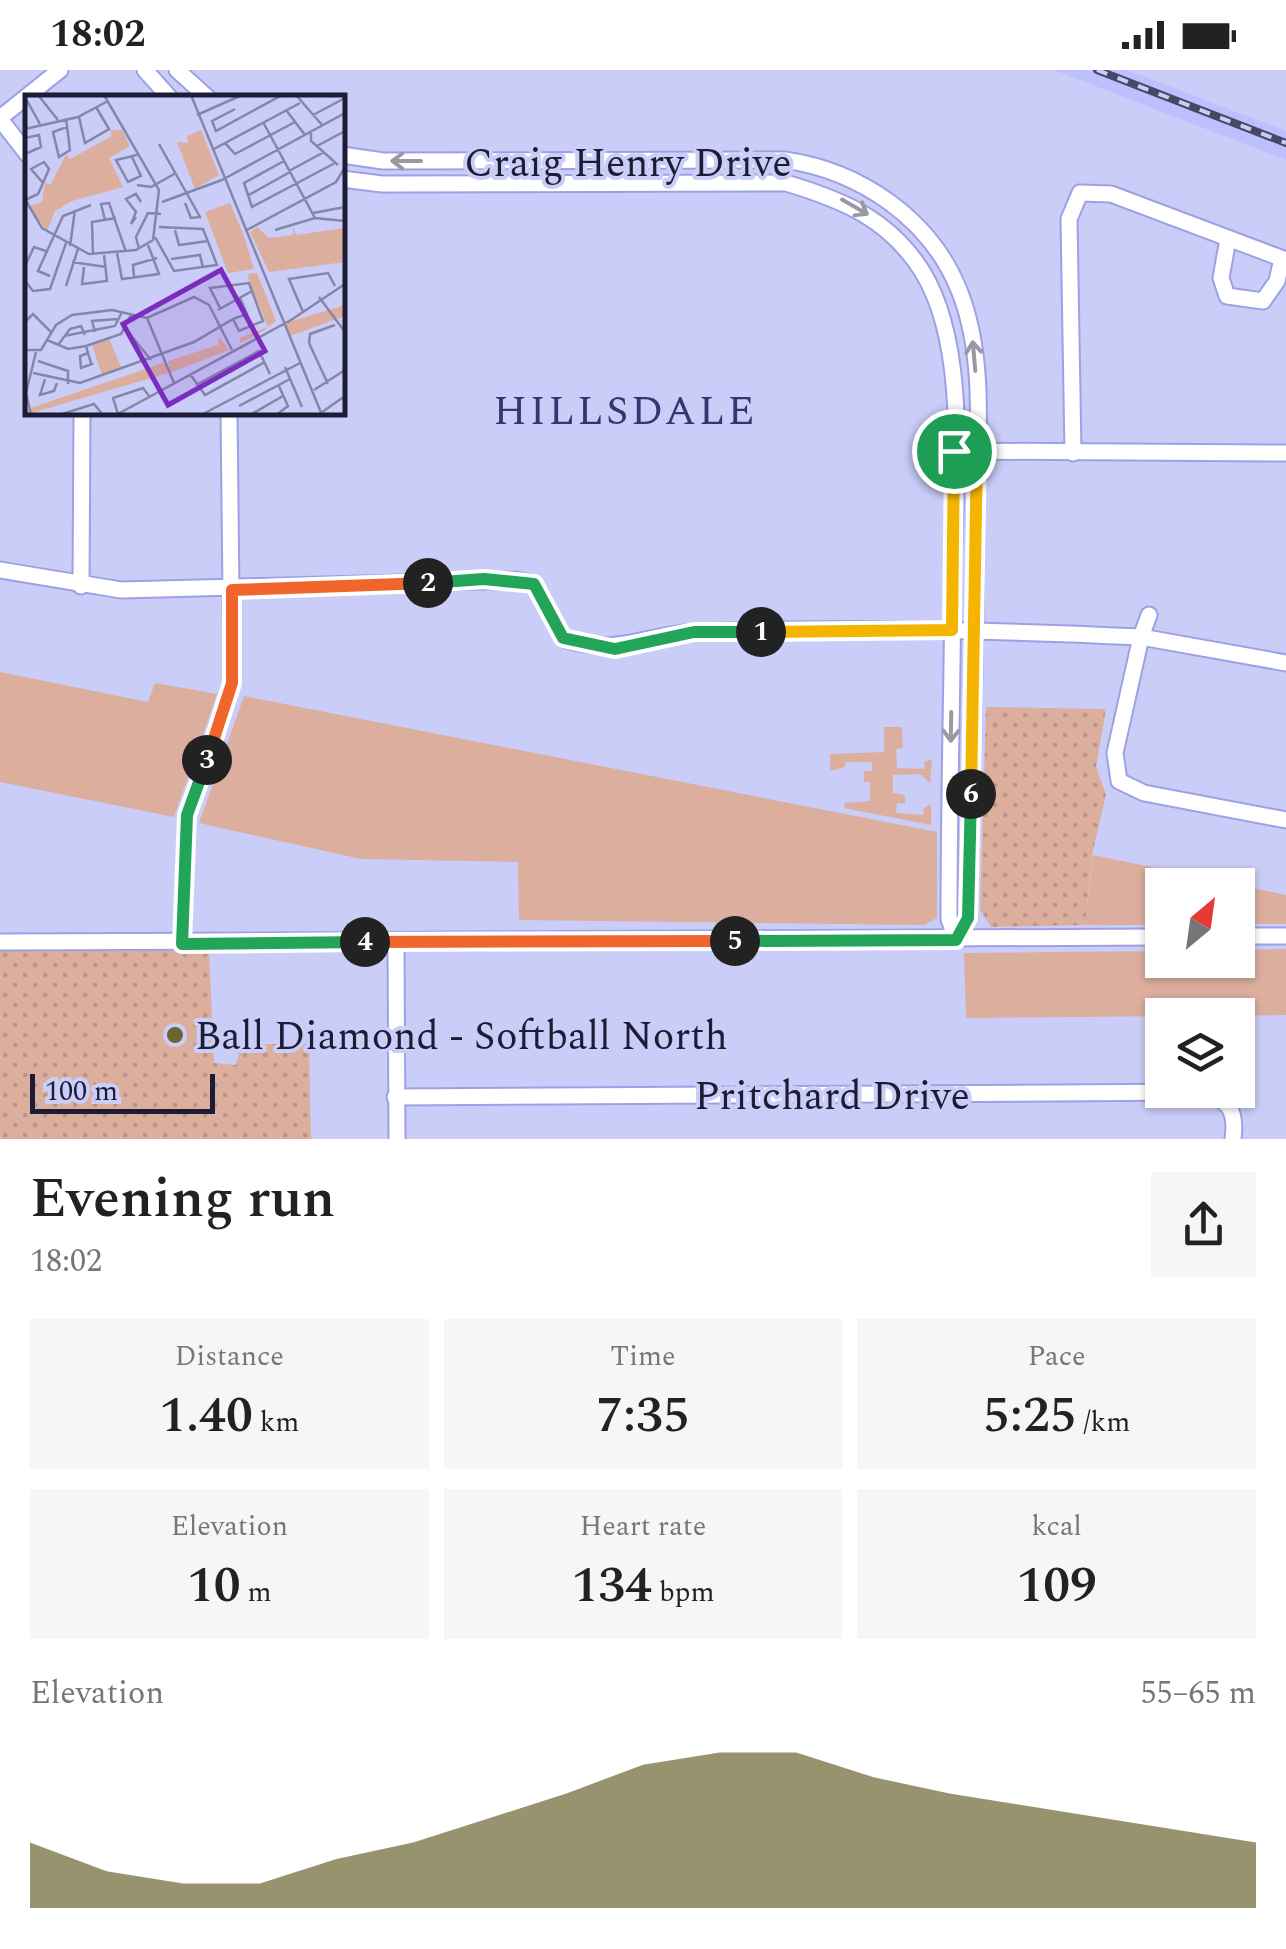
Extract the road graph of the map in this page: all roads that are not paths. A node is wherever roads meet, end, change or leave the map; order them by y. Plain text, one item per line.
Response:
1 (60, 70) edge
2 (145, 70) edge
3 (177, 70) edge
4 (29, 95) edge
5 (167, 95) edge
6 (205, 95) edge
7 (25, 98) edge
8 (0, 118) edge
9 (25, 152) edge
10 (345, 155) edge
11 (345, 179) edge
12 (1228, 240) junction
13 (1284, 260) edge
14 (82, 415) edge
15 (229, 415) edge
16 (954, 451) junction
17 (977, 452) junction
18 (1073, 453) junction
19 (1286, 453) edge
20 (0, 570) edge
21 (82, 586) junction
22 (232, 590) junction
23 (1149, 615) dead end
24 (952, 630) junction
25 (975, 630) junction
26 (1141, 637) junction
27 (1286, 663) edge
28 (1286, 820) edge
29 (1255, 936) edge
30 (1286, 936) edge
31 (1145, 937) edge
32 (956, 940) junction
33 (0, 942) edge
34 (396, 942) junction
35 (182, 944) junction
36 (396, 1096) junction
37 (396, 1139) edge
38 (1233, 1139) edge

1 - 4 street
2 - 5 street
3 - 6 street
7 - 8 street
8 - 9 street
17 -> 10 street, Craig Henry Drive
11 -> 16 street, Craig Henry Drive
12 - 13 street
12 - 13 street
12 - 18 street
14 - 21 street
15 - 22 street
16 - 17 street
16 - 24 street, Craig Henry Drive
17 - 18 street
17 - 25 street, Craig Henry Drive
18 - 19 street
20 - 21 street
21 - 22 street
22 - 24 street
22 - 35 street
23 - 26 street
24 - 25 street
24 -> 32 street, Craig Henry Drive
25 - 26 street
25 - 32 street, Craig Henry Drive
26 - 27 street
26 - 28 street
29 - 30 street
31 - 32 street
32 - 34 street
33 - 35 street
34 - 35 street
34 - 36 street
36 - 37 street
36 - 38 street, Pritchard Drive

